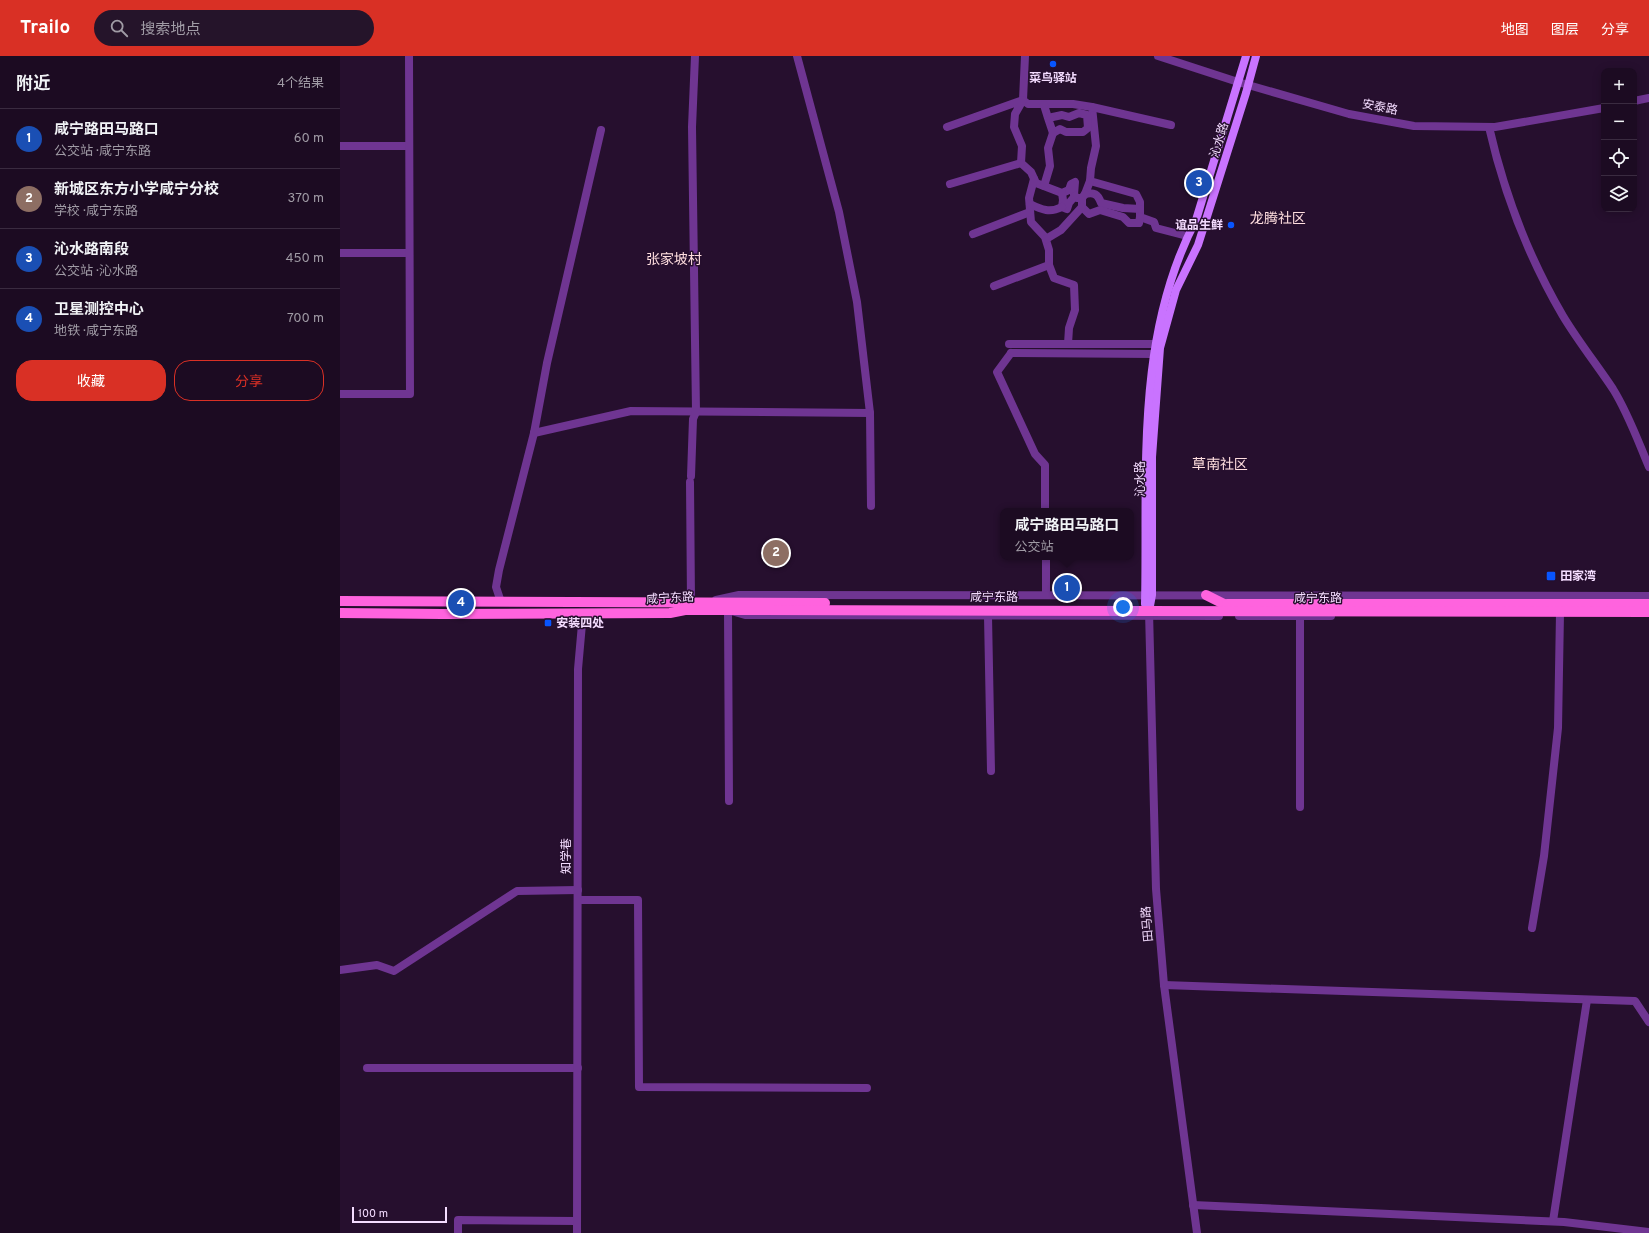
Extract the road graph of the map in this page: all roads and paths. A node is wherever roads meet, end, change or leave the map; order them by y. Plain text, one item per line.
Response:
1 (409, 56) edge
2 (695, 56) edge
3 (797, 56) edge
4 (1025, 56) edge
5 (1158, 56) edge
6 (1246, 56) edge
7 (1256, 56) edge
8 (1238, 82) junction
9 (1248, 85) junction
10 (1649, 98) edge
11 (1023, 100) junction
12 (1637, 100) edge
13 (1044, 105) junction
14 (1092, 107) junction
15 (1601, 108) edge
16 (1048, 118) junction
17 (1171, 125) dead end
18 (947, 127) dead end
19 (1489, 127) junction
20 (601, 130) dead end
21 (1053, 133) junction
22 (340, 146) edge
23 (409, 146) junction
24 (1021, 163) junction
25 (1034, 179) junction
26 (1090, 181) junction
27 (950, 184) dead end
28 (1044, 186) junction
29 (1062, 192) junction
30 (1081, 196) junction
31 (1100, 206) junction
32 (1062, 207) junction
33 (1082, 207) junction
34 (1030, 208) junction
35 (1140, 213) junction
36 (972, 234) dead end
37 (1188, 236) junction
38 (1046, 239) junction
39 (340, 253) edge
40 (409, 253) junction
41 (1049, 265) junction
42 (994, 286) dead end
43 (1009, 344) dead end
44 (1068, 344) junction
45 (1155, 344) junction
46 (1068, 353) junction
47 (1153, 354) junction
48 (340, 394) edge
49 (696, 412) junction
50 (870, 413) junction
51 (534, 433) junction
52 (1649, 467) edge
53 (871, 506) dead end
54 (1046, 508) edge
55 (1046, 560) edge
56 (1206, 595) junction
57 (1046, 596) junction
58 (1649, 596) edge
59 (340, 601) edge
60 (501, 602) junction
61 (691, 602) junction
62 (705, 602) junction
63 (1149, 604) junction
64 (1224, 604) junction
65 (1649, 604) edge
66 (728, 610) junction
67 (1649, 612) edge
68 (340, 613) edge
69 (583, 613) junction
70 (1560, 615) junction
71 (988, 616) junction
72 (1300, 616) junction
73 (1649, 617) edge
74 (991, 771) dead end
75 (729, 801) dead end
76 (1300, 807) dead end
77 (578, 890) junction
78 (578, 900) junction
79 (1532, 928) dead end
80 (340, 970) edge
81 (1164, 985) junction
82 (1587, 1000) junction
83 (1649, 1022) edge
84 (367, 1068) dead end
85 (578, 1068) junction
86 (867, 1088) dead end
87 (1193, 1205) junction
88 (577, 1221) junction
89 (1553, 1221) junction
90 (1649, 1232) edge
91 (458, 1233) edge
92 (576, 1233) edge
93 (1197, 1233) edge

1 - 23 street
2 - 49 street
3 - 50 street
4 - 11 street
5 - 8 street, 安泰路
6 - 8 main road, 沁水路
7 - 9 main road, 沁水路
8 - 9 street, 安泰路
8 - 37 main road, 沁水路
9 - 19 street, 安泰路
9 - 63 main road, 沁水路
10 - 12 street
11 - 13 street
11 - 18 street
11 - 24 street
13 - 14 street
13 - 16 street
14 - 17 street
14 - 26 street
15 - 19 street, 安泰路
16 - 21 street
16 - 21 street
19 - 52 street
20 - 51 street
21 - 28 street
22 - 23 street
23 - 40 street
24 - 25 street
24 - 27 street
25 - 28 street
25 - 34 street
26 - 30 street
26 - 35 street
28 - 29 street
29 - 30 street
29 - 32 street
30 - 31 street
30 - 32 street
30 - 33 street
31 - 33 street
31 - 35 street
31 - 35 street
32 - 34 street
33 - 38 street
34 - 36 street
34 - 38 street
35 - 37 street
37 - 45 main road, 沁水路
38 - 41 street
39 - 40 street
40 - 48 street
41 - 42 street
41 - 44 street
43 - 44 street
44 - 45 street
44 - 46 street
45 - 47 main road, 沁水路
46 - 47 street
46 - 54 street
47 - 63 main road, 沁水路
49 - 50 street
49 - 51 street
49 - 61 street
50 - 53 street
51 - 60 street
55 - 57 street
56 - 58 street
56 - 63 street
56 - 64 main road
57 - 62 street
57 - 63 street
59 - 60 main road, 咸宁东路
60 - 61 main road, 咸宁东路
61 - 62 main road, 咸宁东路
62 - 63 main road, 咸宁东路
63 - 64 main road, 咸宁东路
63 - 66 main road, 咸宁东路
63 - 70 main road, 咸宁东路
63 - 71 street
63 - 72 street
63 - 81 street, 田马路
64 - 65 main road, 咸宁东路
66 - 69 main road, 咸宁东路
66 - 71 street
66 - 75 street
67 - 70 main road, 咸宁东路
68 - 69 main road, 咸宁东路
69 - 77 street, 知学巷
70 - 72 street
70 - 73 street
70 - 79 street
71 - 74 street
72 - 76 street
77 - 78 street, 知学巷
77 - 80 street
78 - 85 street, 知学巷
78 - 86 street
81 - 82 street
81 - 87 street, 田马路
82 - 83 street
82 - 89 street
84 - 85 street
85 - 88 street, 知学巷
87 - 89 street
87 - 93 street, 田马路
88 - 91 street
88 - 92 street, 知学巷
89 - 90 street

